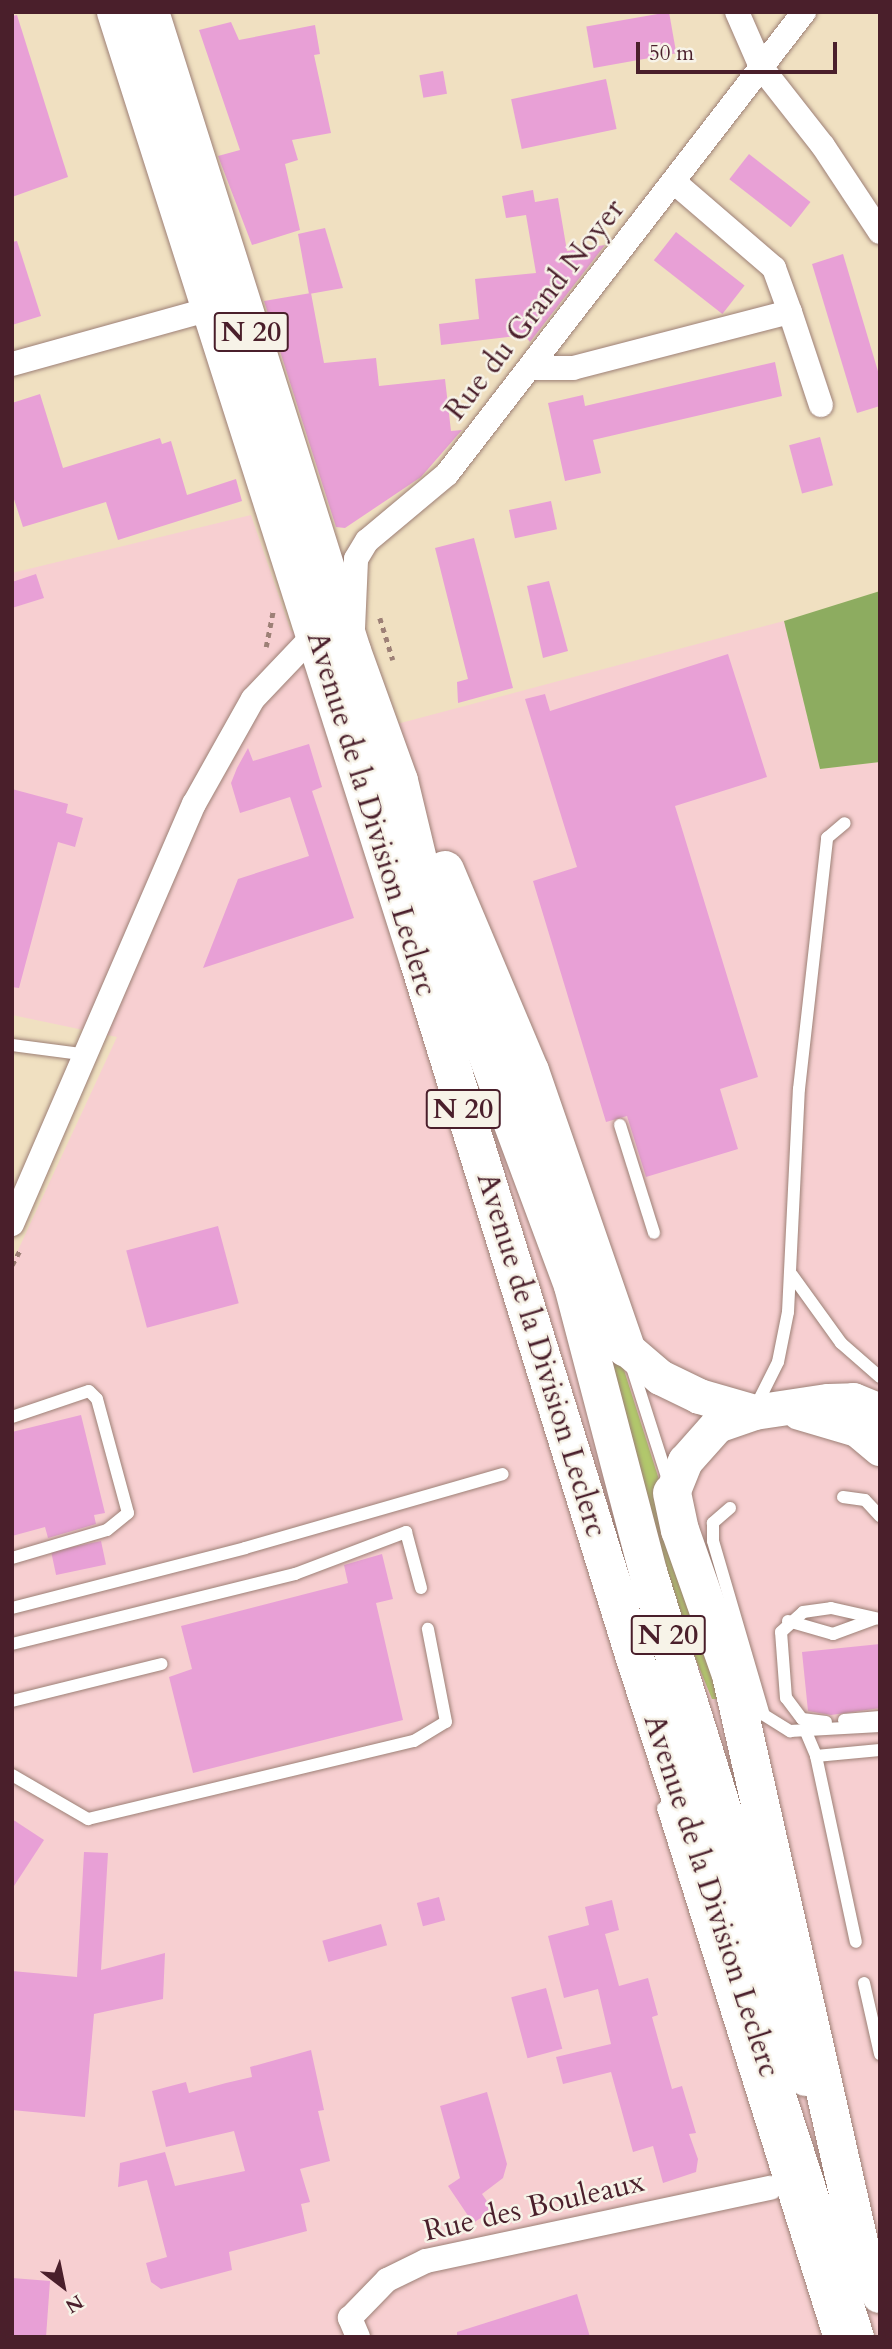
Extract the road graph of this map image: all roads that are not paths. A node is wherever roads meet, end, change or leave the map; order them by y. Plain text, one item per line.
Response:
1 (116, 12) edge
2 (149, 12) edge
3 (737, 12) edge
4 (804, 12) edge
5 (761, 67) junction
6 (674, 182) junction
7 (880, 232) edge
8 (210, 309) junction
9 (790, 312) junction
10 (12, 364) edge
11 (532, 368) junction
12 (821, 405) dead end
13 (315, 634) junction
14 (352, 651) junction
15 (399, 781) junction
16 (845, 823) dead end
17 (12, 1045) edge
18 (89, 1055) junction
19 (620, 1125) dead end
20 (12, 1224) edge
21 (654, 1233) dead end
22 (792, 1275) junction
23 (626, 1348) junction
24 (880, 1377) edge
25 (769, 1410) junction
26 (880, 1411) edge
27 (12, 1417) edge
28 (880, 1448) edge
29 (503, 1474) dead end
30 (672, 1493) junction
31 (843, 1497) dead end
32 (730, 1508) dead end
33 (880, 1516) edge
34 (12, 1558) edge
35 (421, 1588) dead end
36 (12, 1608) edge
37 (877, 1619) edge
38 (788, 1621) junction
39 (428, 1629) dead end
40 (12, 1644) edge
41 (161, 1664) dead end
42 (12, 1700) edge
43 (880, 1717) edge
44 (880, 1726) edge
45 (806, 1732) junction
46 (880, 1750) edge
47 (816, 1756) junction
48 (12, 1775) edge
49 (659, 1795) dead end
50 (856, 1942) dead end
51 (863, 1983) dead end
52 (880, 2053) edge
53 (769, 2188) dead end
54 (861, 2251) junction
55 (880, 2294) edge
56 (880, 2310) edge
57 (358, 2337) edge
58 (830, 2337) edge
59 (855, 2337) edge

1 - 8 main road, Avenue de la Division Leclerc / N 20
2 - 14 main road, Avenue de la Division Leclerc / N 20
3 - 5 street
4 - 5 street, Rue du Grand Noyer
5 - 6 street, Rue du Grand Noyer
5 - 7 street
6 - 9 street
6 - 11 street, Rue du Grand Noyer
8 - 10 street
8 - 13 main road, Avenue de la Division Leclerc / N 20
9 - 11 street
9 - 12 street
11 - 14 street, Rue du Grand Noyer
13 - 18 street
13 - 59 main road, Avenue de la Division Leclerc / N 20
14 - 15 main road, Avenue de la Division Leclerc / N 20
15 - 23 main road
15 - 54 main road, Avenue de la Division Leclerc / N 20
16 - 22 lane
17 - 18 lane
18 - 20 street
19 - 21 lane
22 - 24 lane
22 - 25 lane
23 - 25 street
23 - 30 lane
25 - 26 street
25 - 28 street
25 - 30 street
27 - 34 lane
29 - 36 lane
30 - 54 main road
31 - 33 lane
32 - 45 lane
35 - 40 lane
37 - 38 lane
37 - 38 lane
38 - 43 lane
39 - 48 lane
41 - 42 lane
44 - 45 lane
45 - 47 lane
46 - 47 lane
47 - 50 lane
49 - 58 lane
51 - 52 lane
53 - 57 street, Rue des Bouleaux
54 - 55 main road
54 - 56 main road, Avenue de la Division Leclerc / N 20

